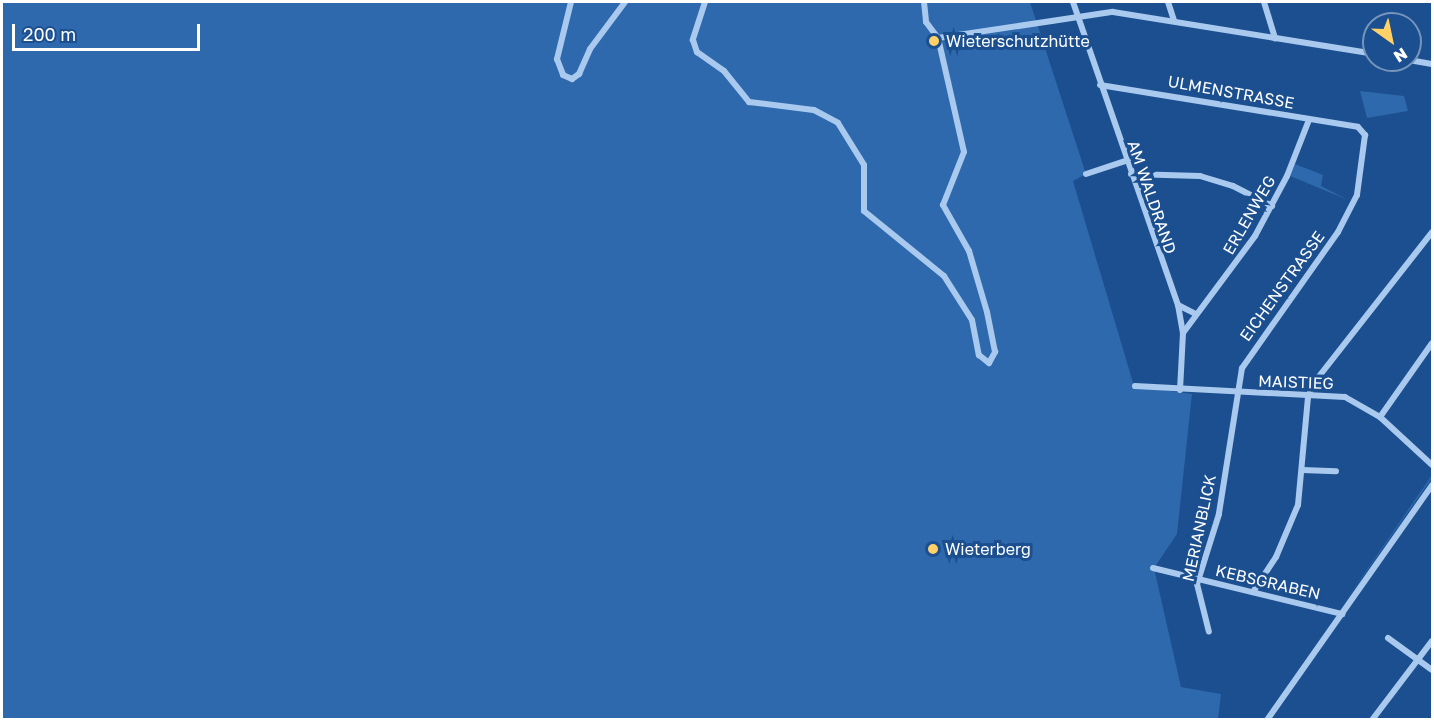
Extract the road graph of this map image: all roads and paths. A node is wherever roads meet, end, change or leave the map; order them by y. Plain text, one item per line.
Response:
1 (571, 2) edge
2 (625, 2) edge
3 (705, 2) edge
4 (924, 2) edge
5 (1073, 2) edge
6 (1168, 2) edge
7 (1264, 2) edge
8 (1077, 16) junction
9 (1174, 21) junction
10 (939, 38) junction
11 (1275, 38) junction
12 (1362, 52) edge
13 (1100, 86) junction
14 (1309, 120) junction
15 (1358, 127) joint
16 (1125, 161) junction
17 (1086, 174) dead end
18 (1131, 174) junction
19 (1272, 206) junction
20 (1432, 236) edge
21 (1178, 305) junction
22 (1194, 313) junction
23 (1183, 333) junction
24 (1432, 343) edge
25 (1134, 386) dead end
26 (1180, 390) junction
27 (1236, 394) junction
28 (1308, 397) junction
29 (1380, 417) junction
30 (1432, 465) edge
31 (1302, 470) junction
32 (1336, 471) dead end
33 (1432, 485) edge
34 (1154, 568) dead end
35 (1201, 581) junction
36 (1253, 592) junction
37 (1342, 614) junction
38 (1209, 632) dead end
39 (1388, 638) dead end
40 (1432, 641) edge
41 (1419, 659) junction
42 (1432, 670) edge
43 (1267, 720) edge
44 (1372, 720) edge

1 - 2 street
3 - 10 street
4 - 10 street
5 - 8 street, AM WALDRAND
6 - 9 street
7 - 11 street
8 - 9 street
8 - 10 street
8 - 13 street, AM WALDRAND
9 - 11 street
11 - 12 street
13 - 14 street, ULMENSTRASSE
13 - 16 street, AM WALDRAND
14 - 15 street, ULMENSTRASSE
14 - 19 street, ERLENWEG
15 - 27 street, EICHENSTRASSE
16 - 17 street
16 - 18 street, AM WALDRAND
18 - 19 street
18 - 21 street, AM WALDRAND
19 - 22 street, ERLENWEG
20 - 28 street
21 - 22 street
21 - 23 street, AM WALDRAND
22 - 23 street, ERLENWEG
23 - 26 street, AM WALDRAND
24 - 29 street
25 - 26 street, MAISTIEG
26 - 27 street, MAISTIEG
27 - 28 street, MAISTIEG
27 - 35 street, MERIANBLICK
28 - 29 street, MAISTIEG
28 - 31 street
29 - 30 street, MAISTIEG
31 - 32 street
31 - 36 street
33 - 37 street
34 - 35 street, KEBSGRABEN
35 - 36 street, KEBSGRABEN
35 - 38 street, MERIANBLICK
36 - 37 street, KEBSGRABEN
37 - 43 street
39 - 41 street
40 - 41 street
41 - 42 street
41 - 44 street

